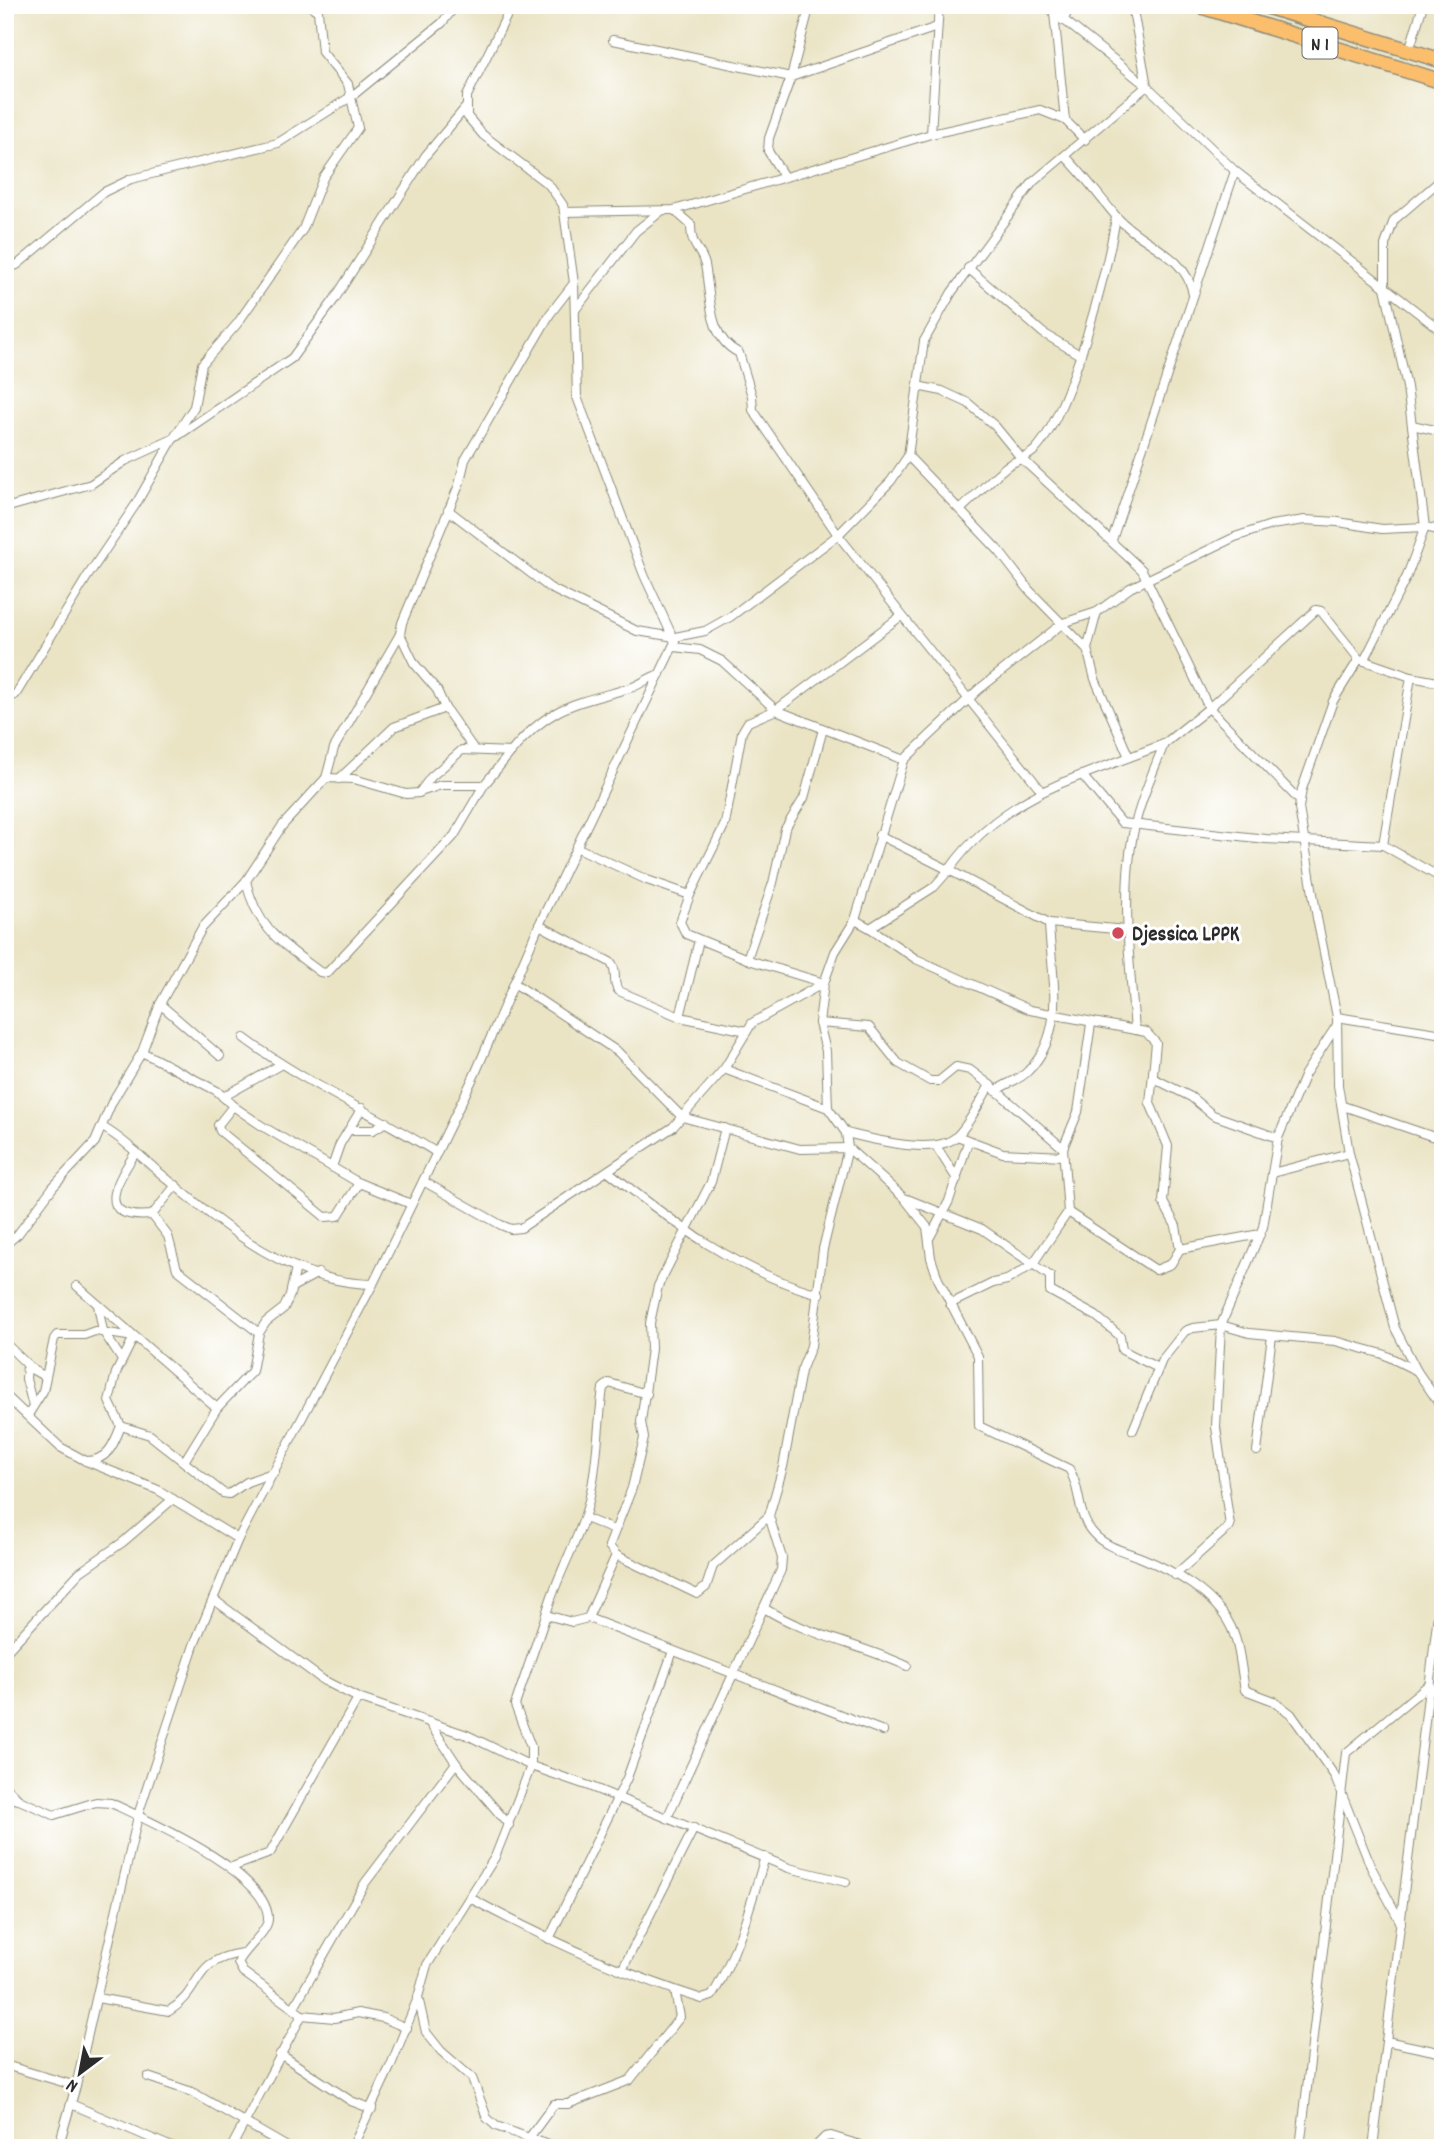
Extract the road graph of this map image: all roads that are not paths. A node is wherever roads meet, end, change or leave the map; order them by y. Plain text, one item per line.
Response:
1 (14, 5) edge
2 (309, 5) edge
3 (456, 5) edge
4 (512, 5) edge
5 (810, 5) edge
6 (939, 5) edge
7 (1045, 5) edge
8 (1071, 5) edge
9 (1132, 5) edge
10 (1197, 5) edge
11 (1262, 5) edge
12 (1423, 5) edge
13 (5, 9) edge
14 (1054, 13) junction
15 (1063, 22) junction
16 (937, 27) junction
17 (613, 40) dead end
18 (1409, 51) junction
19 (1443, 61) edge
20 (791, 77) junction
21 (1443, 82) edge
22 (1147, 86) junction
23 (352, 96) junction
24 (466, 107) junction
25 (1065, 120) junction
26 (931, 134) junction
27 (1085, 141) junction
28 (1065, 156) junction
29 (1235, 171) junction
30 (783, 175) junction
31 (1443, 178) edge
32 (674, 210) junction
33 (661, 211) junction
34 (564, 212) junction
35 (1116, 217) junction
36 (968, 268) junction
37 (5, 269) edge
38 (574, 283) junction
39 (1385, 288) junction
40 (1194, 298) junction
41 (575, 310) junction
42 (1443, 332) edge
43 (1080, 355) junction
44 (917, 386) junction
45 (1412, 425) junction
46 (1443, 432) edge
47 (173, 439) junction
48 (908, 456) junction
49 (1021, 459) junction
50 (5, 508) edge
51 (448, 509) junction
52 (960, 510) junction
53 (1425, 527) junction
54 (1443, 531) edge
55 (838, 535) junction
56 (1112, 540) junction
57 (1146, 581) junction
58 (1097, 612) junction
59 (901, 616) junction
60 (1063, 623) junction
61 (400, 634) junction
62 (674, 642) junction
63 (1087, 649) junction
64 (1361, 660) junction
65 (660, 674) junction
66 (1411, 677) junction
67 (1443, 683) edge
68 (5, 701) edge
69 (968, 701) junction
70 (445, 708) junction
71 (1209, 708) junction
72 (776, 710) junction
73 (823, 729) junction
74 (1164, 744) junction
75 (473, 748) junction
76 (511, 752) junction
77 (1129, 757) junction
78 (904, 760) junction
79 (1082, 775) junction
80 (326, 778) junction
81 (339, 779) junction
82 (484, 785) junction
83 (1041, 790) junction
84 (419, 793) junction
85 (1300, 801) junction
86 (1135, 825) junction
87 (879, 835) junction
88 (1304, 840) junction
89 (1383, 845) junction
90 (578, 848) junction
91 (948, 870) junction
92 (1443, 879) edge
93 (246, 881) junction
94 (690, 895) junction
95 (855, 920) junction
96 (1049, 923) junction
97 (539, 926) junction
98 (870, 928) junction
99 (1126, 930) junction
100 (699, 940) junction
101 (747, 959) junction
102 (514, 983) junction
103 (824, 983) junction
104 (160, 1004) junction
105 (1054, 1016) junction
106 (680, 1017) junction
107 (1337, 1021) junction
108 (819, 1023) junction
109 (1091, 1024) junction
110 (1135, 1030) junction
111 (747, 1031) junction
112 (1443, 1034) edge
113 (244, 1038) dead end
114 (142, 1052) junction
115 (220, 1056) dead end
116 (280, 1065) junction
117 (724, 1069) junction
118 (1153, 1078) junction
119 (993, 1088) junction
120 (223, 1097) junction
121 (233, 1106) junction
122 (1343, 1106) junction
123 (362, 1108) junction
124 (828, 1108) junction
125 (682, 1117) junction
126 (386, 1122) junction
127 (104, 1128) junction
128 (725, 1128) junction
129 (351, 1130) junction
130 (846, 1133) junction
131 (957, 1136) junction
132 (1278, 1138) junction
133 (1443, 1140) edge
134 (968, 1142) junction
135 (936, 1146) junction
136 (848, 1148) junction
137 (136, 1152) junction
138 (1063, 1152) junction
139 (437, 1153) junction
140 (1349, 1153) junction
141 (332, 1167) junction
142 (608, 1171) junction
143 (1272, 1173) junction
144 (957, 1179) junction
145 (423, 1181) junction
146 (359, 1183) junction
147 (176, 1185) junction
148 (904, 1198) junction
149 (411, 1204) junction
150 (944, 1212) junction
151 (1068, 1212) junction
152 (152, 1216) junction
153 (687, 1232) junction
154 (1260, 1234) junction
155 (930, 1237) junction
156 (5, 1245) edge
157 (1180, 1249) junction
158 (1032, 1265) junction
159 (296, 1267) junction
160 (318, 1273) junction
161 (373, 1284) junction
162 (77, 1286) dead end
163 (292, 1287) junction
164 (820, 1294) junction
165 (98, 1304) junction
166 (950, 1304) junction
167 (1220, 1325) junction
168 (103, 1331) junction
169 (259, 1333) junction
170 (1272, 1336) junction
171 (134, 1337) junction
172 (5, 1343) edge
173 (122, 1360) junction
174 (27, 1364) junction
175 (1158, 1368) junction
176 (1417, 1371) junction
177 (46, 1377) junction
178 (647, 1394) junction
179 (5, 1395) edge
180 (33, 1406) junction
181 (217, 1408) junction
182 (1443, 1409) edge
183 (28, 1415) junction
184 (121, 1426) junction
185 (1133, 1430) dead end
186 (1258, 1451) dead end
187 (185, 1460) junction
188 (86, 1461) junction
189 (275, 1472) junction
190 (173, 1499) junction
191 (769, 1517) junction
192 (584, 1518) junction
193 (614, 1530) junction
194 (238, 1539) junction
195 (616, 1555) junction
196 (1443, 1573) edge
197 (1175, 1575) junction
198 (213, 1599) junction
199 (764, 1608) junction
200 (546, 1615) junction
201 (588, 1618) junction
202 (673, 1651) junction
203 (5, 1653) edge
204 (907, 1666) dead end
205 (731, 1674) junction
206 (1428, 1685) junction
207 (1443, 1697) edge
208 (359, 1698) junction
209 (429, 1722) junction
210 (883, 1731) dead end
211 (456, 1763) junction
212 (531, 1766) junction
213 (5, 1786) edge
214 (1342, 1795) junction
215 (5, 1797) edge
216 (617, 1798) junction
217 (19, 1800) junction
218 (138, 1816) junction
219 (667, 1818) junction
220 (509, 1825) junction
221 (694, 1828) junction
222 (765, 1857) junction
223 (232, 1867) junction
224 (846, 1882) dead end
225 (470, 1898) junction
226 (1401, 1923) junction
227 (549, 1939) junction
228 (242, 1953) junction
229 (622, 1970) junction
230 (675, 1991) junction
231 (418, 1997) junction
232 (97, 1998) junction
233 (294, 2007) junction
234 (302, 2015) junction
235 (407, 2028) junction
236 (1386, 2041) junction
237 (1443, 2053) edge
238 (280, 2054) junction
239 (5, 2066) edge
240 (148, 2077) dead end
241 (76, 2086) junction
242 (71, 2104) junction
243 (372, 2109) junction
244 (244, 2119) junction
245 (529, 2138) junction
246 (58, 2148) edge
247 (174, 2148) edge
248 (231, 2148) edge
249 (289, 2148) edge
250 (352, 2148) edge
251 (556, 2148) edge
252 (814, 2148) edge
253 (870, 2148) edge
254 (1300, 2148) edge
255 (1373, 2148) edge

1 - 13 street
2 - 23 street
3 - 23 street
4 - 24 street
5 - 20 street
6 - 16 street
7 - 14 street
8 - 15 street
9 - 22 street
10 - 21 highway, N 1
11 - 18 highway, N 1
12 - 18 street
14 - 15 street
14 - 25 street
15 - 22 street
16 - 20 street
16 - 26 street
17 - 20 street
18 - 19 highway, N 1
20 - 30 street
22 - 27 street
22 - 29 street
23 - 37 street
23 - 47 street
24 - 34 street
24 - 47 street
25 - 26 street
25 - 27 street
26 - 30 street
27 - 28 street
28 - 35 street
28 - 36 street
29 - 39 street
29 - 40 street
30 - 32 street
31 - 39 street
32 - 33 street
32 - 55 street
33 - 34 street
33 - 41 street
34 - 38 street
35 - 40 street
35 - 43 street
36 - 43 street
36 - 44 street
38 - 41 street
38 - 51 street
39 - 42 street
39 - 45 street
40 - 56 street
41 - 62 street
43 - 49 street
44 - 48 street
44 - 49 street
45 - 46 street
45 - 53 street
47 - 50 street
47 - 68 street
48 - 52 street
48 - 55 street
49 - 52 street
49 - 56 street
51 - 61 street
51 - 62 street
52 - 60 street
53 - 54 street
53 - 57 street
53 - 64 street
55 - 59 street
55 - 62 street
56 - 57 street
57 - 58 street
57 - 71 street
58 - 60 street
58 - 63 street
59 - 69 street
59 - 72 street
60 - 63 street
60 - 69 street
61 - 70 street
61 - 80 street
62 - 65 street
62 - 72 street
63 - 77 street
64 - 66 street
64 - 71 street
64 - 85 street
65 - 76 street
65 - 90 street
66 - 67 street
66 - 89 street
69 - 78 street
69 - 83 street
70 - 75 street
70 - 81 street
71 - 74 street
71 - 85 street
72 - 73 street
72 - 94 street
73 - 78 street
73 - 101 street
74 - 77 street
74 - 86 street
75 - 76 street
75 - 84 street
76 - 82 street
77 - 79 street
78 - 87 street
79 - 83 street
79 - 86 street
80 - 81 street
80 - 93 street
81 - 84 street
82 - 84 street
82 - 93 street
83 - 91 street
85 - 88 street
86 - 88 street
86 - 99 street
87 - 91 street
87 - 95 street
88 - 89 street
88 - 107 street
89 - 92 street
90 - 94 street
90 - 97 street
91 - 96 street
91 - 98 street
93 - 104 street
94 - 100 street
95 - 98 street
95 - 103 street
96 - 99 street
96 - 105 street
97 - 102 street
97 - 106 street
98 - 105 street
99 - 110 street
100 - 101 street
100 - 106 street
101 - 103 street
102 - 125 street
102 - 139 street
103 - 108 street
103 - 111 street
104 - 114 street
104 - 115 street
105 - 109 street
105 - 119 street
106 - 111 street
107 - 112 street
107 - 122 street
107 - 132 street
108 - 119 street
108 - 124 street
109 - 110 street
109 - 138 street
110 - 118 street
111 - 117 street
113 - 116 street
114 - 120 street
114 - 127 street
116 - 120 street
116 - 123 street
117 - 124 street
117 - 125 street
118 - 132 street
118 - 157 street
119 - 131 street
119 - 138 street
120 - 121 street
121 - 141 street
121 - 146 street
122 - 133 street
122 - 140 street
123 - 126 street
123 - 129 street
124 - 130 street
125 - 128 street
125 - 142 street
126 - 129 street
126 - 139 street
127 - 137 street
127 - 156 street
128 - 136 street
128 - 153 street
129 - 141 street
130 - 135 street
130 - 136 street
131 - 134 street
131 - 135 street
132 - 143 street
134 - 138 street
134 - 144 street
135 - 144 street
136 - 148 street
136 - 164 street
137 - 147 street
137 - 152 street
138 - 151 street
139 - 145 street
140 - 143 street
140 - 176 street
141 - 146 street
142 - 145 street
142 - 153 street
143 - 154 street
144 - 150 street
145 - 149 street
146 - 149 street
147 - 152 street
147 - 159 street
148 - 150 street
148 - 155 street
149 - 161 street
150 - 155 street
150 - 158 street
151 - 157 street
151 - 158 street
152 - 169 street
153 - 164 street
153 - 178 street
154 - 157 street
154 - 167 street
155 - 166 street
158 - 166 street
158 - 175 street
159 - 160 street
159 - 163 street
160 - 161 street
160 - 163 street
161 - 189 street
162 - 165 street
163 - 169 street
164 - 191 street
165 - 168 street
165 - 171 street
166 - 197 street
167 - 170 street
167 - 175 street
167 - 197 street
168 - 171 street
168 - 173 street
168 - 177 street
169 - 181 street
170 - 176 street
170 - 186 street
171 - 173 street
171 - 181 street
172 - 174 street
173 - 184 street
174 - 177 street
174 - 180 street
175 - 185 street
176 - 182 street
177 - 180 street
178 - 192 street
178 - 193 street
179 - 183 street
180 - 183 street
181 - 187 street
183 - 188 street
184 - 187 street
184 - 188 street
187 - 189 street
188 - 190 street
189 - 194 street
190 - 194 street
190 - 203 street
191 - 195 street
191 - 199 street
192 - 193 street
192 - 200 street
193 - 195 street
194 - 198 street
195 - 201 street
196 - 206 street
197 - 214 street
198 - 208 street
198 - 218 street
199 - 204 street
199 - 205 street
200 - 201 street
200 - 212 street
201 - 202 street
202 - 205 street
202 - 216 street
205 - 210 street
205 - 219 street
206 - 207 street
206 - 214 street
206 - 226 street
208 - 209 street
208 - 223 street
209 - 211 street
209 - 212 street
211 - 220 street
211 - 233 street
212 - 216 street
212 - 220 street
213 - 217 street
214 - 226 street
214 - 254 street
215 - 217 street
216 - 219 street
216 - 227 street
217 - 218 street
218 - 223 street
218 - 232 street
219 - 221 street
220 - 225 street
221 - 222 street
221 - 229 street
222 - 224 street
222 - 230 street
223 - 228 street
225 - 227 street
225 - 231 street
226 - 236 street
227 - 229 street
228 - 232 street
228 - 233 street
229 - 230 street
230 - 245 street
231 - 235 street
231 - 245 street
232 - 241 street
233 - 234 street
234 - 235 street
234 - 238 street
235 - 243 street
236 - 237 street
236 - 255 street
238 - 243 street
238 - 244 street
239 - 241 street
240 - 244 street
241 - 242 street
242 - 246 street
242 - 247 street
243 - 250 street
244 - 248 street
244 - 249 street
245 - 251 street
252 - 253 street

